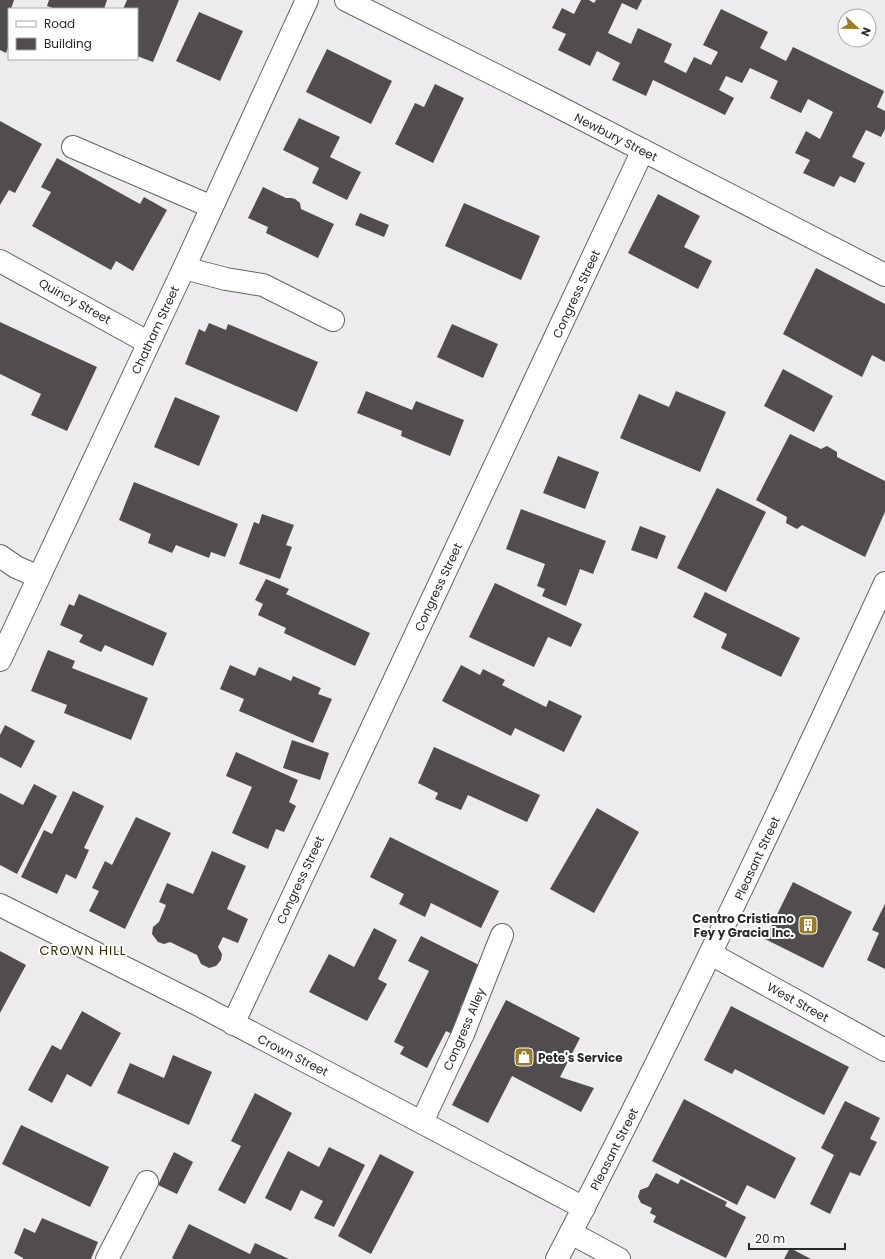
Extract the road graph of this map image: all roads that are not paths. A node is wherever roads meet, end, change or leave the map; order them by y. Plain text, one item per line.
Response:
1 (307, 0) edge
2 (346, 0) edge
3 (73, 146) dead end
4 (643, 150) junction
5 (212, 207) junction
6 (0, 261) edge
7 (184, 268) junction
8 (885, 275) edge
9 (333, 320) dead end
10 (149, 343) junction
11 (0, 556) edge
12 (39, 577) junction
13 (885, 583) edge
14 (0, 660) edge
15 (0, 905) edge
16 (502, 935) dead end
17 (711, 954) junction
18 (233, 1024) junction
19 (885, 1050) edge
20 (422, 1122) junction
21 (147, 1182) dead end
22 (584, 1208) junction
23 (571, 1233) junction
24 (107, 1259) edge
25 (558, 1259) edge
26 (619, 1259) edge

1 - 5 street, Chatham Street
2 - 4 street, Newbury Street
3 - 5 street
4 - 8 street, Newbury Street
4 - 18 street, Congress Street
5 - 7 street, Chatham Street
6 - 10 street, Quincy Street
7 - 9 street
7 - 10 street, Chatham Street
10 - 12 street, Chatham Street
11 - 12 street
12 - 14 street, Chatham Street
13 - 17 street, Pleasant Street
15 - 18 street, Crown Street
16 - 20 street, Congress Alley
17 - 19 street, West Street
17 - 22 street, Pleasant Street
18 - 20 street, Crown Street
20 - 22 street, Crown Street
21 - 24 street
22 - 23 street, Pleasant Street
23 - 25 street, Pleasant Street
23 - 26 street

